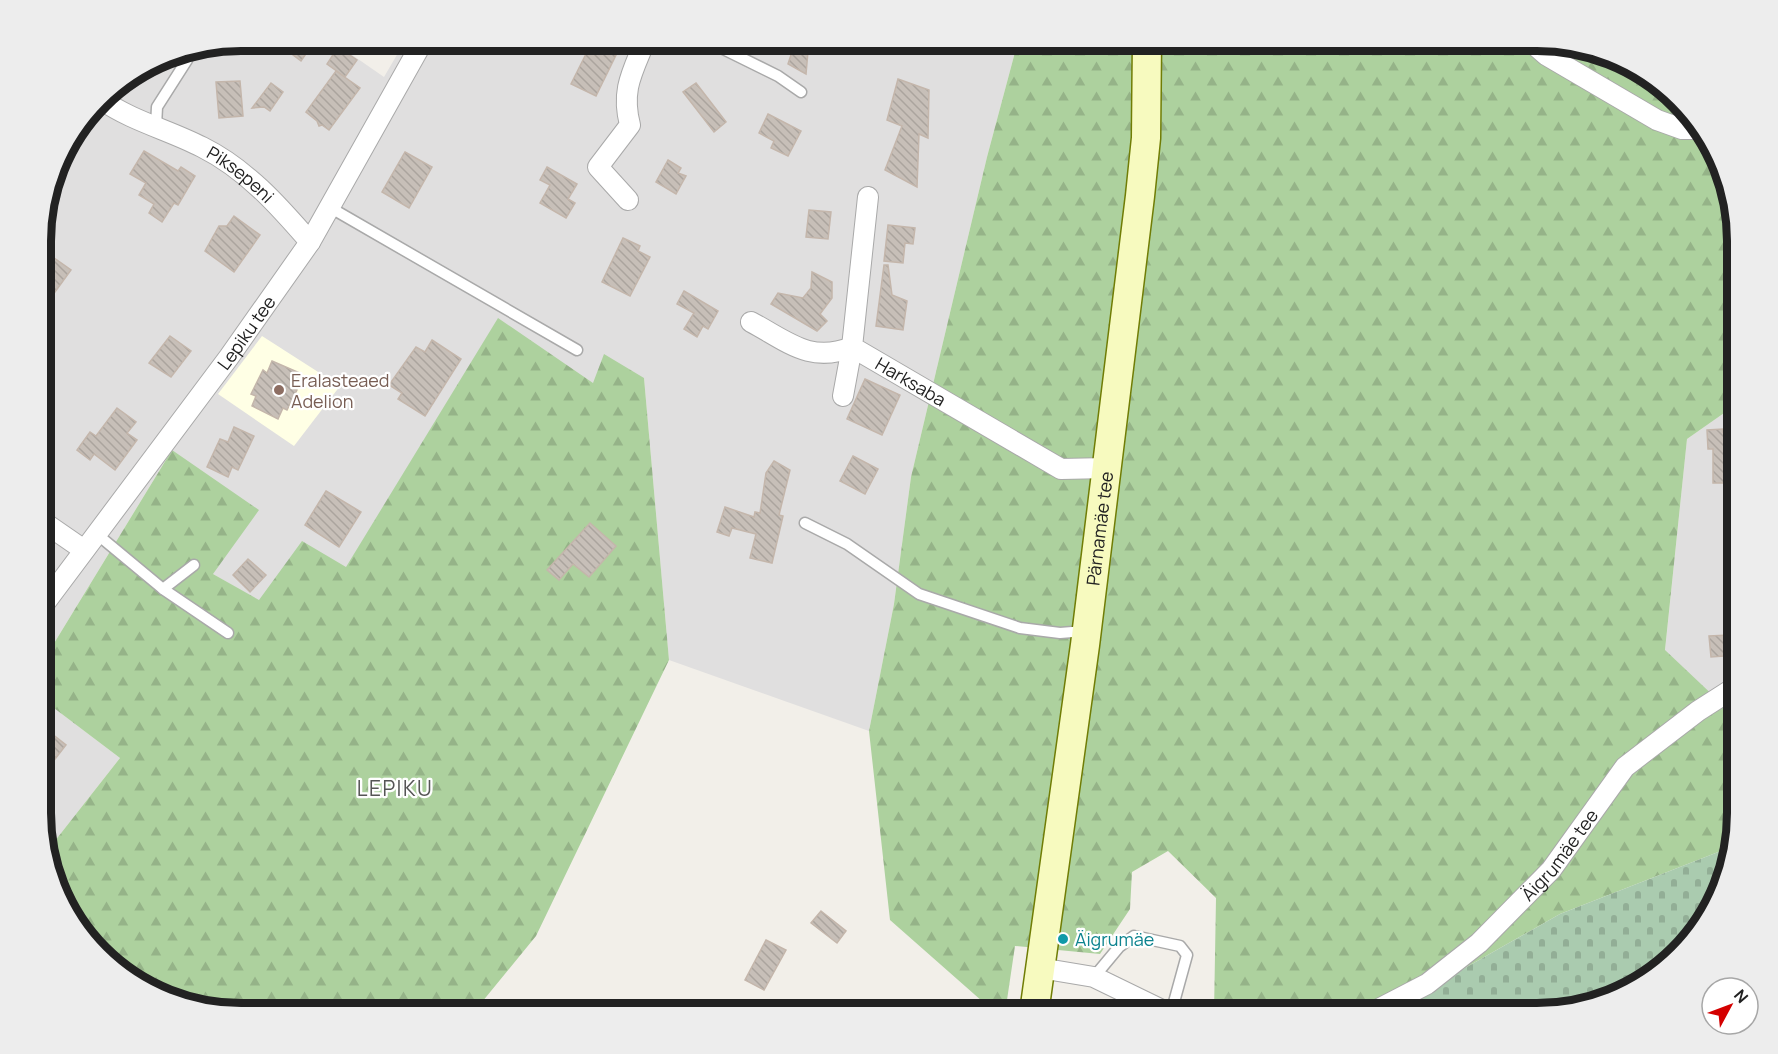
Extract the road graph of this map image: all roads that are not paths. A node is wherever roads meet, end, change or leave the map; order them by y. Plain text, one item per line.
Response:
1 (417, 51) edge
2 (641, 51) edge
3 (728, 51) edge
4 (1147, 51) edge
5 (1542, 51) edge
6 (187, 59) edge
7 (801, 92) dead end
8 (109, 105) edge
9 (156, 126) junction
10 (1690, 129) edge
11 (867, 197) dead end
12 (628, 200) dead end
13 (332, 208) junction
14 (310, 242) junction
15 (751, 322) dead end
16 (852, 347) junction
17 (577, 351) dead end
18 (843, 396) dead end
19 (1107, 468) junction
20 (805, 523) dead end
21 (51, 527) edge
22 (98, 535) junction
23 (84, 550) junction
24 (195, 565) dead end
25 (163, 589) junction
26 (51, 595) edge
27 (1087, 631) junction
28 (228, 633) dead end
29 (1727, 692) edge
30 (1056, 944) dead end
31 (1040, 968) junction
32 (1094, 977) junction
33 (1130, 993) junction
34 (1035, 1003) edge
35 (1130, 1003) edge
36 (1150, 1003) edge
37 (1172, 1003) edge
38 (1390, 1003) edge

1 - 13 street, Lepiku tee
2 - 12 street
3 - 7 lane
4 - 19 main road, Pärnamäe tee
5 - 10 street
6 - 9 lane
8 - 9 street, Piksepeni
9 - 14 street, Piksepeni
11 - 16 street
13 - 14 street, Lepiku tee
13 - 17 lane
14 - 22 street, Lepiku tee
15 - 16 street
16 - 18 street
16 - 19 street, Harksaba
19 - 27 main road, Pärnamäe tee
20 - 27 lane
21 - 23 street
22 - 23 street, Lepiku tee
22 - 25 lane
23 - 26 street, Lepiku tee
24 - 25 lane
25 - 28 lane
27 - 31 main road, Pärnamäe tee
29 - 38 street, Äigrumäe tee
30 - 31 lane
31 - 32 street
31 - 34 main road, Pärnamäe tee
32 - 33 street
32 - 37 lane
33 - 35 lane
33 - 36 street

